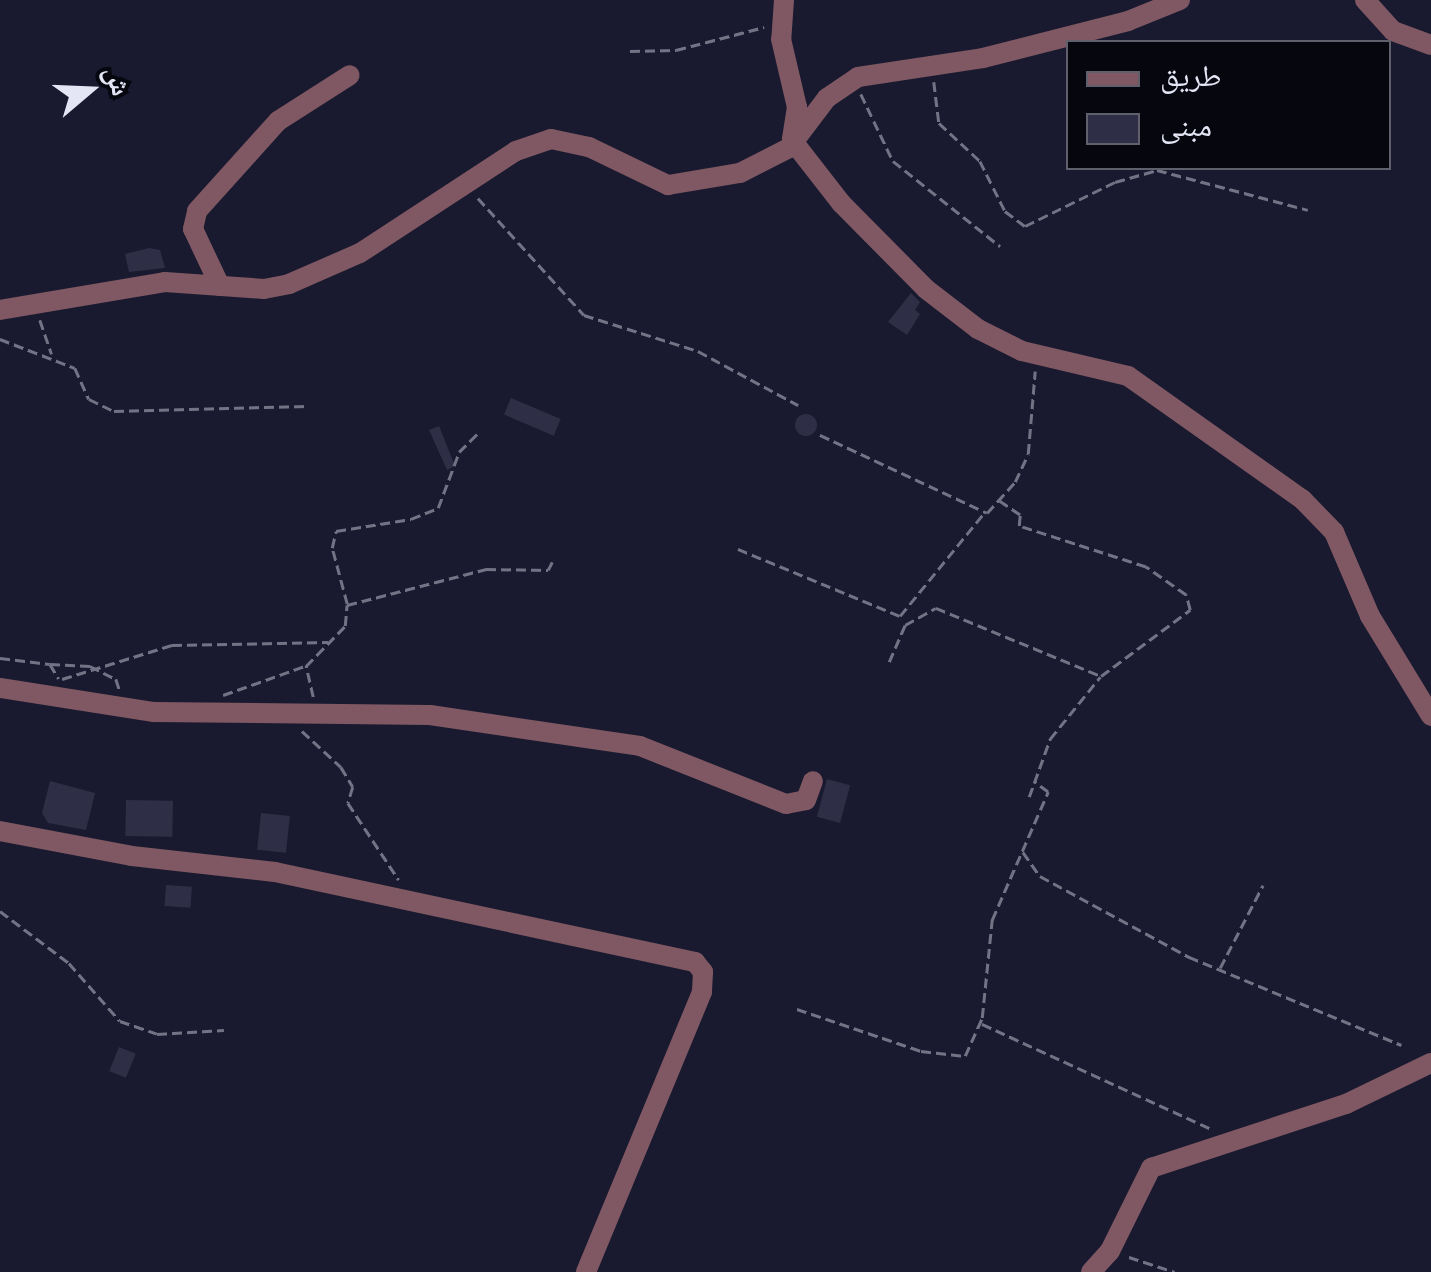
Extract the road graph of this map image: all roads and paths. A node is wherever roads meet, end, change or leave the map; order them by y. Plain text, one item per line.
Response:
1 (784, 0) edge
2 (1180, 0) edge
3 (1364, 0) edge
4 (780, 26) junction
5 (1431, 45) edge
6 (630, 51) dead end
7 (934, 65) junction
8 (350, 75) dead end
9 (853, 80) junction
10 (792, 140) junction
11 (467, 185) junction
12 (1308, 210) dead end
13 (1000, 246) dead end
14 (220, 286) junction
15 (51, 299) junction
16 (0, 310) edge
17 (0, 340) edge
18 (1036, 354) junction
19 (53, 355) junction
20 (798, 405) dead end
21 (309, 406) dead end
22 (480, 431) dead end
23 (820, 434) dead end
24 (998, 501) junction
25 (985, 512) junction
26 (738, 549) dead end
27 (552, 562) dead end
28 (347, 605) junction
29 (329, 642) junction
30 (0, 658) edge
31 (888, 662) dead end
32 (50, 664) junction
33 (90, 666) junction
34 (306, 666) junction
35 (1101, 676) junction
36 (59, 680) junction
37 (0, 688) edge
38 (39, 694) junction
39 (215, 697) dead end
40 (125, 707) junction
41 (310, 711) junction
42 (1431, 714) edge
43 (813, 781) dead end
44 (1034, 782) junction
45 (1029, 797) dead end
46 (0, 830) edge
47 (1022, 850) junction
48 (1263, 885) dead end
49 (405, 900) junction
50 (0, 910) edge
51 (1219, 969) junction
52 (797, 1008) dead end
53 (981, 1024) junction
54 (224, 1030) dead end
55 (1402, 1045) dead end
56 (1431, 1063) edge
57 (1232, 1142) junction
58 (1111, 1248) junction
59 (586, 1272) edge
60 (1091, 1272) edge
61 (1174, 1272) edge

1 - 4 street
2 - 7 street
3 - 5 street
4 - 6 path
4 - 10 street
7 - 9 street
7 - 12 path
8 - 14 street
9 - 10 street
9 - 13 path
10 - 11 street
10 - 18 street
11 - 14 street
11 - 20 path
14 - 15 street
15 - 16 street
15 - 19 path
17 - 19 path
18 - 24 path
18 - 42 street
19 - 21 path
22 - 28 path
23 - 25 path
24 - 25 path
24 - 35 path
25 - 26 path
27 - 28 path
28 - 29 path
29 - 33 path
29 - 34 path
30 - 32 path
31 - 35 path
32 - 33 path
32 - 36 path
33 - 36 path
33 - 40 path
34 - 39 path
34 - 41 path
35 - 44 path
36 - 38 path
37 - 38 street
38 - 40 street
40 - 41 street
41 - 43 street
41 - 49 path
44 - 45 path
44 - 47 path
46 - 49 street
47 - 51 path
47 - 53 path
48 - 51 path
49 - 59 street
50 - 54 path
51 - 55 path
52 - 53 path
53 - 57 path
56 - 57 street
57 - 58 street
58 - 60 street
58 - 61 path

